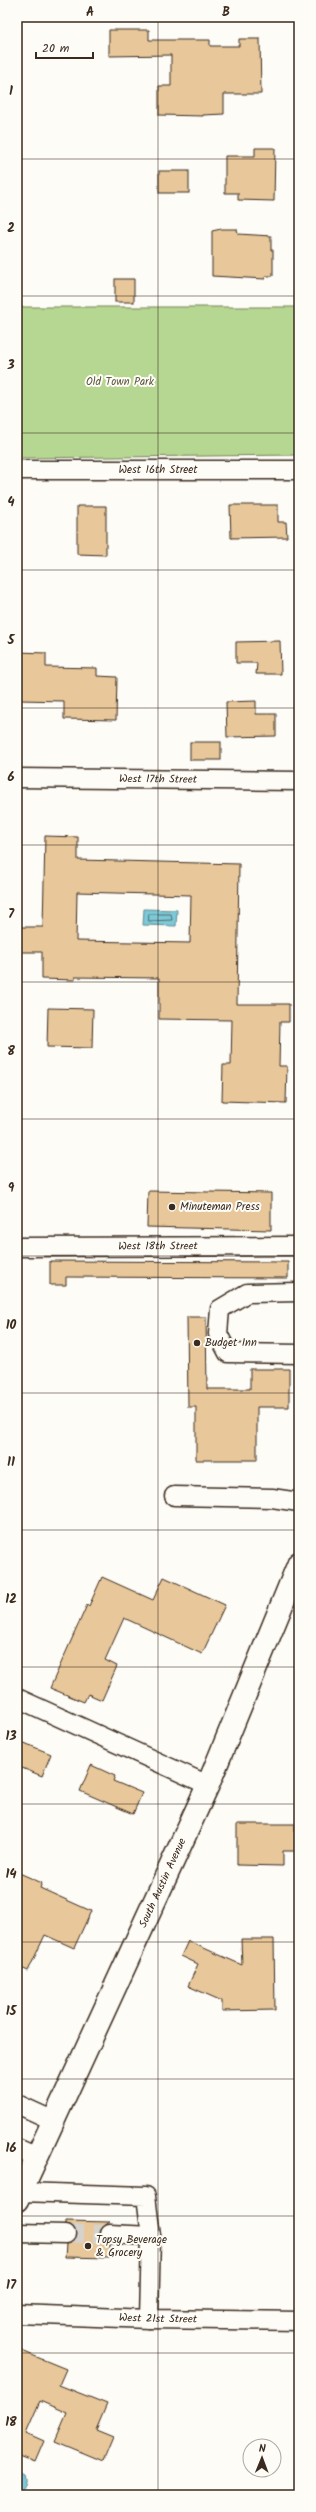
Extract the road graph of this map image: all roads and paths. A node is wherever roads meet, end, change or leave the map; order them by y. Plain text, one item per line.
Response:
1 (17, 470) edge
2 (299, 470) edge
3 (17, 778) edge
4 (299, 781) edge
5 (17, 1246) edge
6 (299, 1246) edge
7 (299, 1292) edge
8 (299, 1354) edge
9 (174, 1496) dead end
10 (299, 1502) edge
11 (299, 1563) edge
12 (19, 1704) edge
13 (208, 1785) junction
14 (17, 2104) edge
15 (54, 2121) junction
16 (17, 2148) edge
17 (36, 2157) junction
18 (19, 2196) edge
19 (17, 2233) edge
20 (66, 2234) tunnel mouth
21 (110, 2234) tunnel mouth
22 (152, 2236) junction
23 (17, 2314) edge
24 (149, 2319) junction
25 (299, 2321) edge

1 - 2 street, West 16th Street
3 - 4 street, West 17th Street
5 - 6 street, West 18th Street
7 - 8 street
9 - 10 street
11 - 13 main road, South Austin Avenue
12 - 13 street
13 - 15 main road, South Austin Avenue
14 - 15 street
15 - 17 main road, South Austin Avenue
16 - 17 street
17 - 18 main road, South Austin Avenue
18 - 22 street
19 - 20 street
21 - 22 street
22 - 24 street
23 - 24 street, West 21st Street
24 - 25 street, West 21st Street

